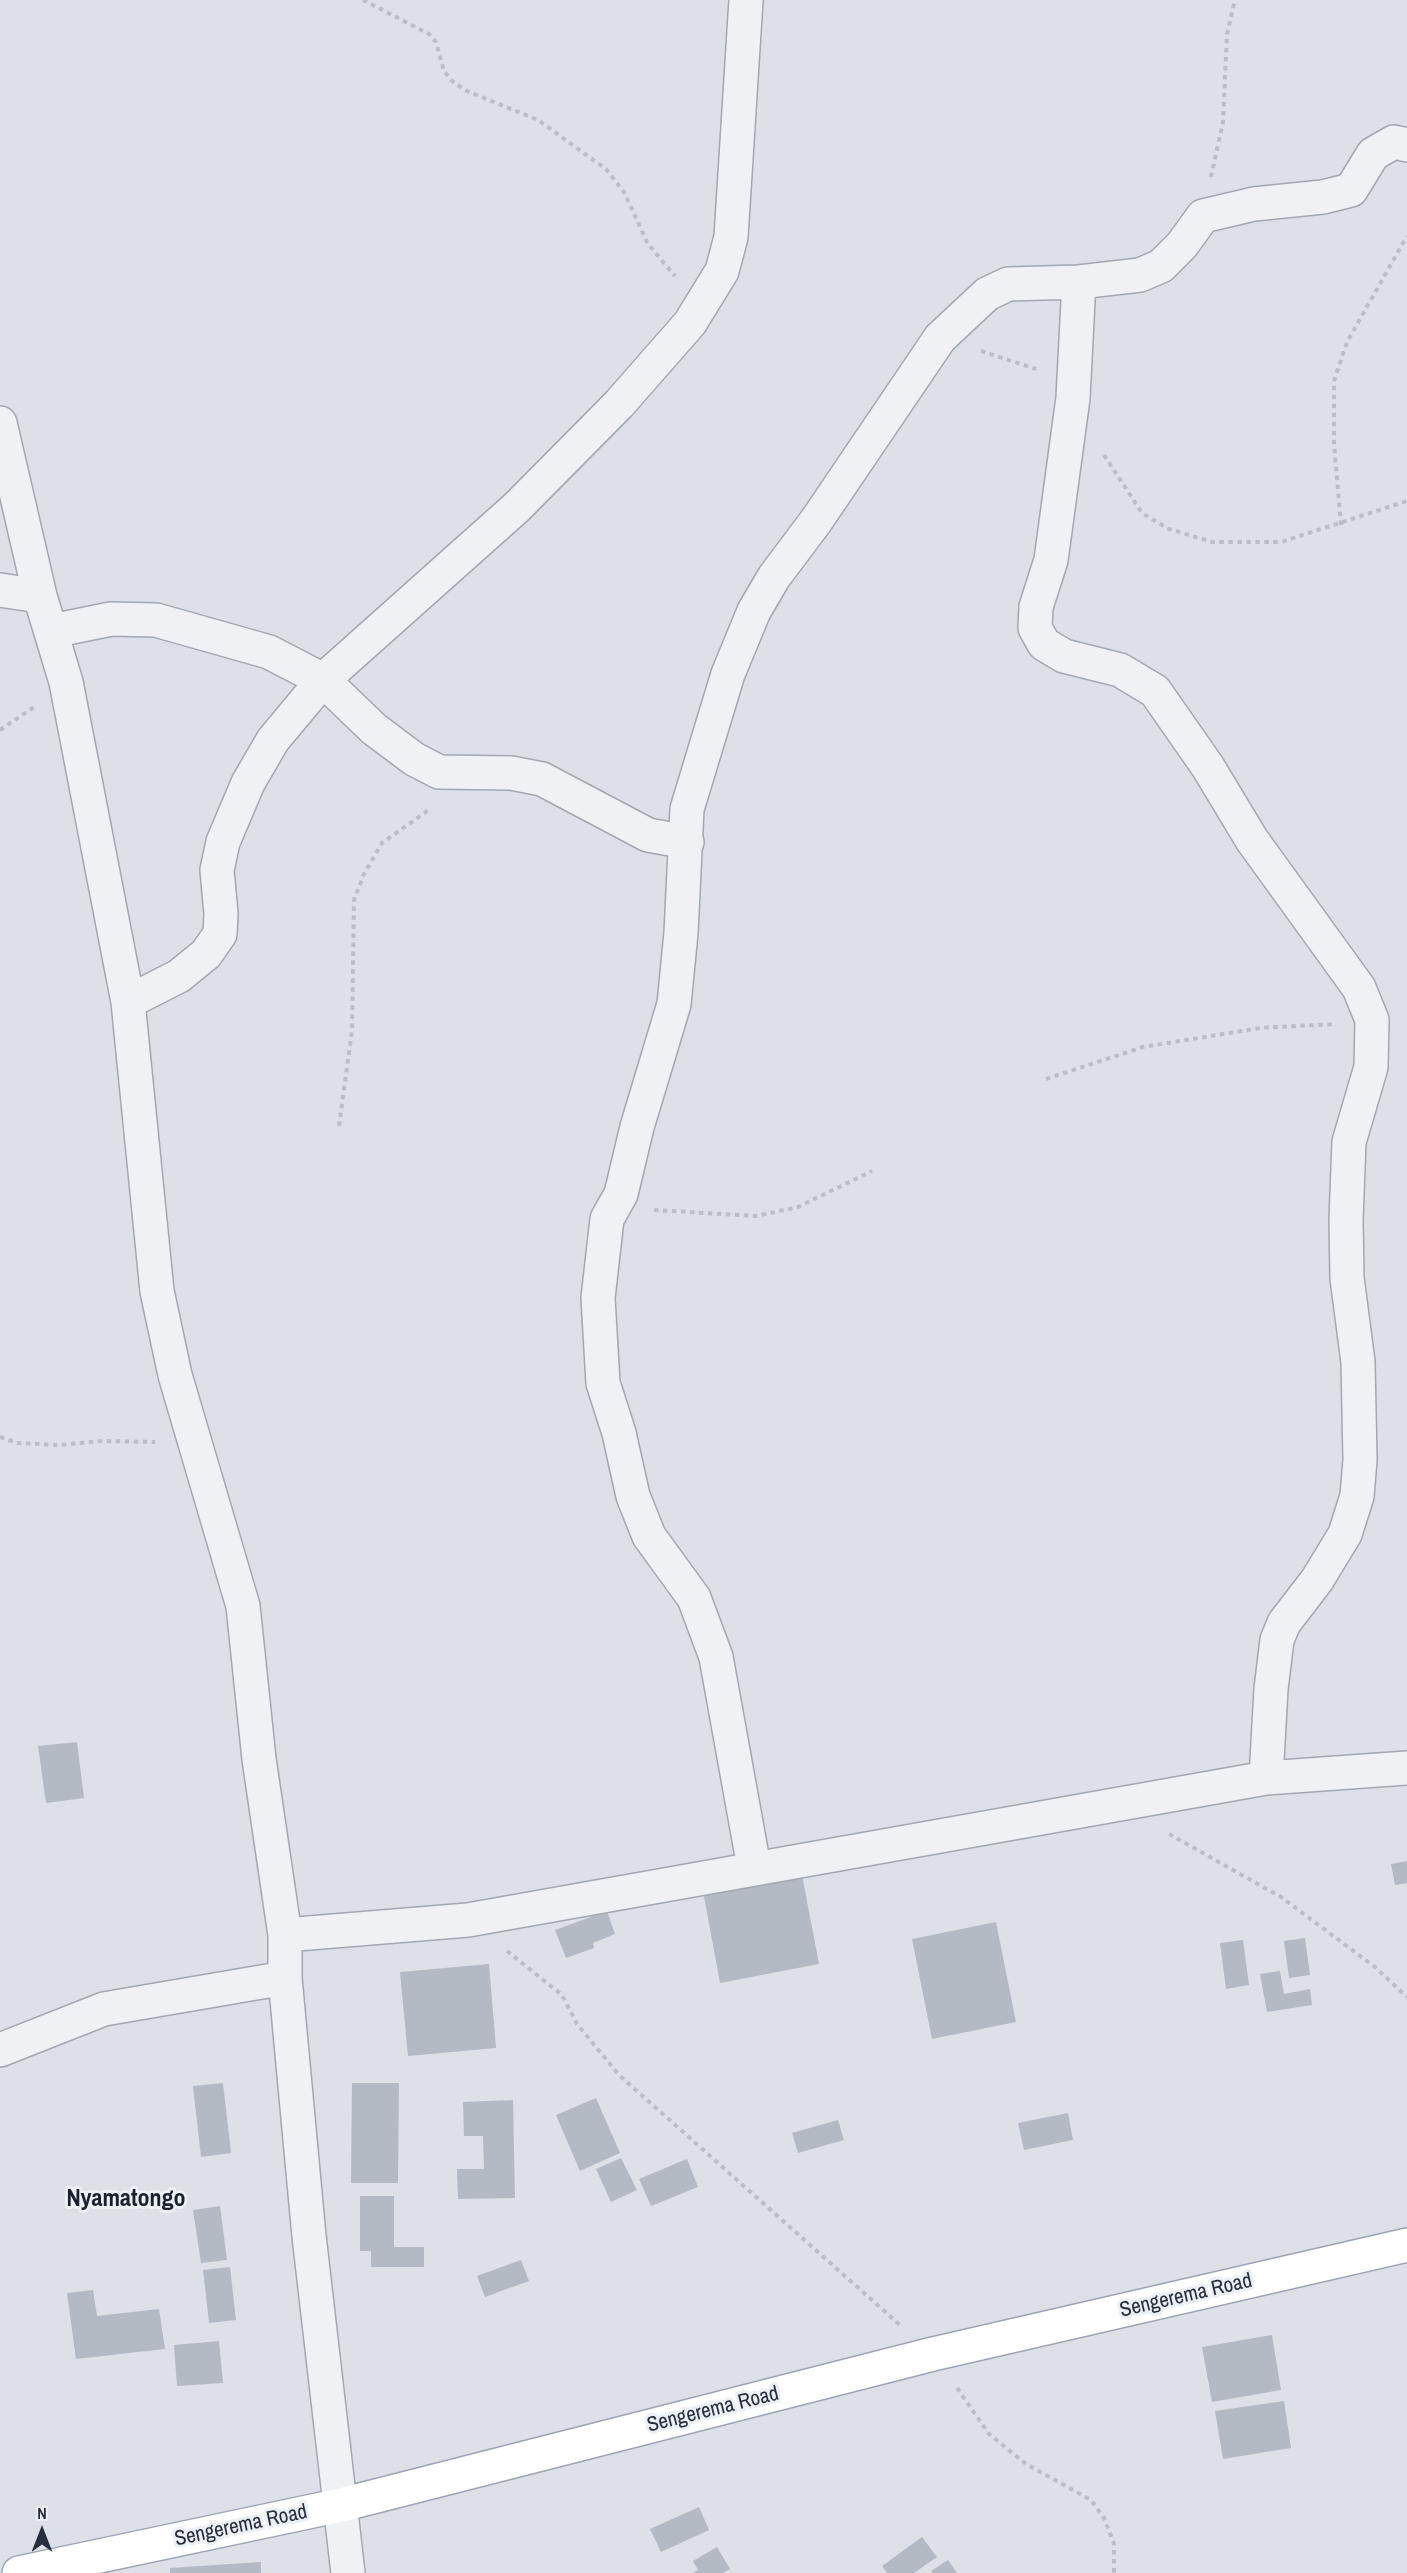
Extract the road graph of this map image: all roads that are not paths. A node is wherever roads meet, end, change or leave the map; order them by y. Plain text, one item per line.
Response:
1 (746, 0) edge
2 (1407, 145) edge
3 (1079, 282) junction
4 (0, 423) edge
5 (0, 590) edge
6 (40, 596) junction
7 (52, 631) junction
8 (323, 680) junction
9 (687, 842) junction
10 (128, 1002) junction
11 (1407, 1768) edge
12 (1266, 1778) junction
13 (754, 1867) junction
14 (285, 1935) junction
15 (285, 1978) junction
16 (0, 2050) edge
17 (1407, 2245) edge
18 (341, 2505) junction
19 (19, 2573) edge
20 (348, 2573) edge

1 - 8 street
2 - 3 street
3 - 9 street
3 - 12 street
4 - 6 street
5 - 6 street
6 - 7 street
7 - 8 street
7 - 10 street
8 - 9 street
8 - 10 street
9 - 13 street
10 - 14 street
11 - 12 street
12 - 13 street
13 - 14 street
14 - 15 street
15 - 16 street
15 - 18 street
17 - 18 main road, Sengerema Road
18 - 19 main road, Sengerema Road
18 - 20 street

